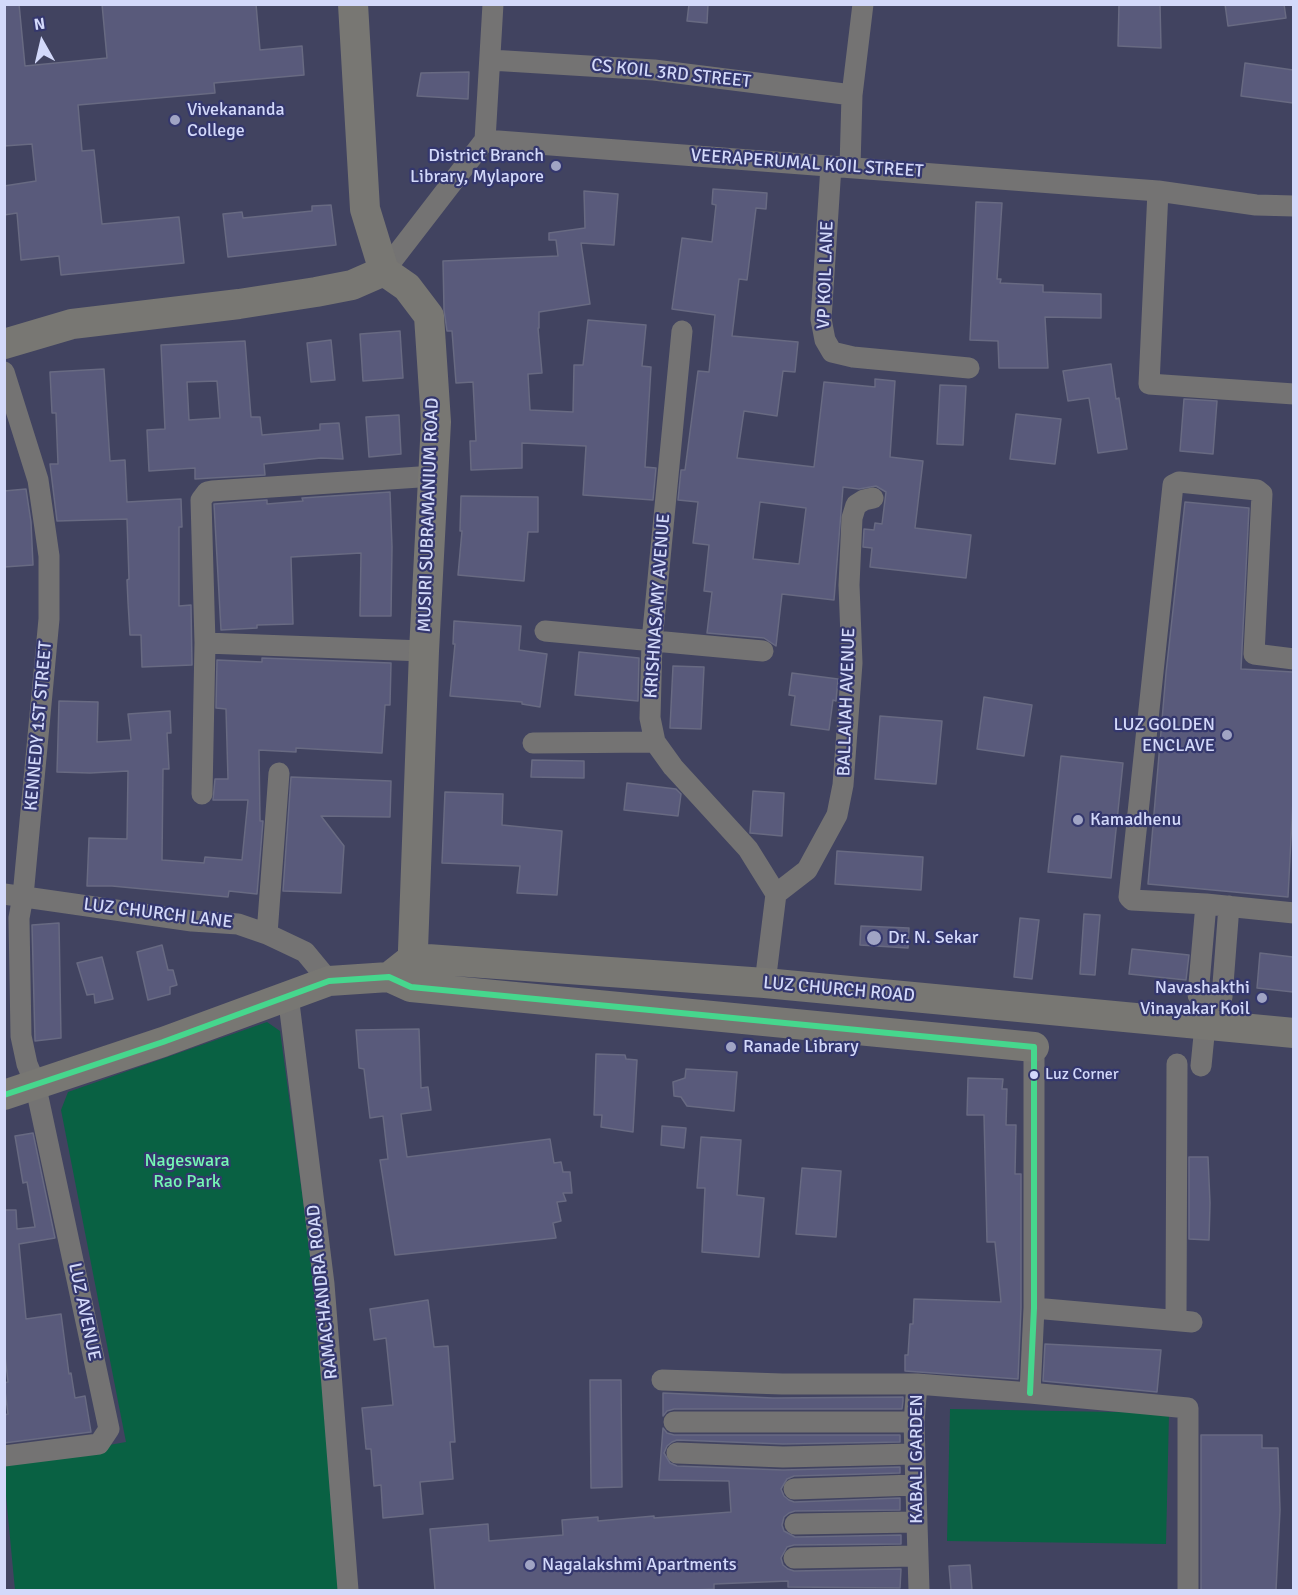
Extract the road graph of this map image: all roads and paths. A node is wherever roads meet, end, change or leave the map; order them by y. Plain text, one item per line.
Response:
1 (353, 4) edge
2 (493, 4) edge
3 (863, 4) edge
4 (490, 60) junction
5 (852, 95) junction
6 (485, 140) junction
7 (841, 166) junction
8 (1158, 190) junction
9 (1293, 206) edge
10 (384, 271) junction
11 (682, 331) dead end
12 (4, 344) edge
13 (969, 368) dead end
14 (4, 372) edge
15 (1293, 394) edge
16 (434, 476) junction
17 (873, 498) dead end
18 (545, 631) dead end
19 (652, 640) junction
20 (205, 643) junction
21 (424, 651) junction
22 (763, 651) dead end
23 (1293, 659) edge
24 (655, 742) junction
25 (534, 743) dead end
26 (279, 773) dead end
27 (202, 794) dead end
28 (776, 894) junction
29 (14, 895) edge
30 (1206, 904) junction
31 (1229, 906) junction
32 (1293, 913) edge
33 (267, 934) junction
34 (404, 974) junction
35 (329, 981) junction
36 (765, 983) junction
37 (856, 991) junction
38 (288, 994) junction
39 (1206, 1015) junction
40 (854, 1029) junction
41 (1293, 1033) edge
42 (1034, 1047) joint
43 (1177, 1064) dead end
44 (1201, 1066) dead end
45 (35, 1083) junction
46 (4, 1095) edge
47 (1034, 1308) junction
48 (662, 1380) dead end
49 (917, 1384) junction
50 (1030, 1393) junction
51 (674, 1422) dead end
52 (914, 1422) junction
53 (676, 1453) dead end
54 (915, 1454) junction
55 (4, 1456) edge
56 (915, 1485) junction
57 (794, 1489) dead end
58 (916, 1522) junction
59 (795, 1524) dead end
60 (916, 1556) junction
61 (795, 1557) dead end
62 (348, 1590) edge
63 (919, 1590) edge
64 (1188, 1590) edge

1 - 10 main road
2 - 4 street
3 - 5 street
4 - 5 street, CS KOIL 3RD STREET
4 - 6 street
5 - 7 street
6 - 7 street, VEERAPERUMAL KOIL STREET
6 - 10 street
7 - 8 street, VEERAPERUMAL KOIL STREET
7 - 13 street, VP KOIL LANE
8 - 9 street, VEERAPERUMAL KOIL STREET
8 - 15 street
10 - 12 main road
10 - 16 main road, MUSIRI SUBRAMANIUM ROAD
11 - 19 street, KRISHNASAMY AVENUE
14 - 29 street, KENNEDY 1ST STREET
16 - 20 street
16 - 21 main road, MUSIRI SUBRAMANIUM ROAD
17 - 28 street, BALLAIAH AVENUE
18 - 19 street
19 - 22 street
19 - 24 street, KRISHNASAMY AVENUE
20 - 21 street
20 - 27 street
21 - 34 main road, MUSIRI SUBRAMANIUM ROAD
23 - 30 street
24 - 25 street
24 - 28 street, KRISHNASAMY AVENUE
26 - 33 street
28 - 36 street
29 - 33 street, LUZ CHURCH LANE
29 - 45 street, KENNEDY 1ST STREET
30 - 31 street
30 - 39 street
31 - 32 street
31 - 39 street
33 - 35 street, LUZ CHURCH LANE
34 - 35 main road, LUZ CHURCH ROAD
34 - 36 main road, LUZ CHURCH ROAD
34 - 40 main road, LUZ CHURCH ROAD
35 - 38 main road, LUZ CHURCH ROAD
36 - 37 main road, LUZ CHURCH ROAD
37 - 39 main road, LUZ CHURCH ROAD
37 - 40 main road
38 - 45 main road, LUZ CHURCH ROAD
38 - 62 street, RAMACHANDRA ROAD
39 - 41 main road, LUZ CHURCH ROAD
39 - 44 street
40 - 42 main road, LUZ CHURCH ROAD
42 - 47 street
43 - 47 street
45 - 46 main road, LUZ CHURCH ROAD
45 - 55 street, LUZ AVENUE
47 - 50 street
48 - 49 street
49 - 50 street, KABALI GARDEN
49 - 52 street, KABALI GARDEN
50 - 64 street, KABALI GARDEN
51 - 52 street
52 - 54 street, KABALI GARDEN
53 - 54 street
54 - 56 street, KABALI GARDEN
56 - 57 street
56 - 58 street, KABALI GARDEN
58 - 59 street
58 - 60 street, KABALI GARDEN
60 - 61 street
60 - 63 street, KABALI GARDEN

